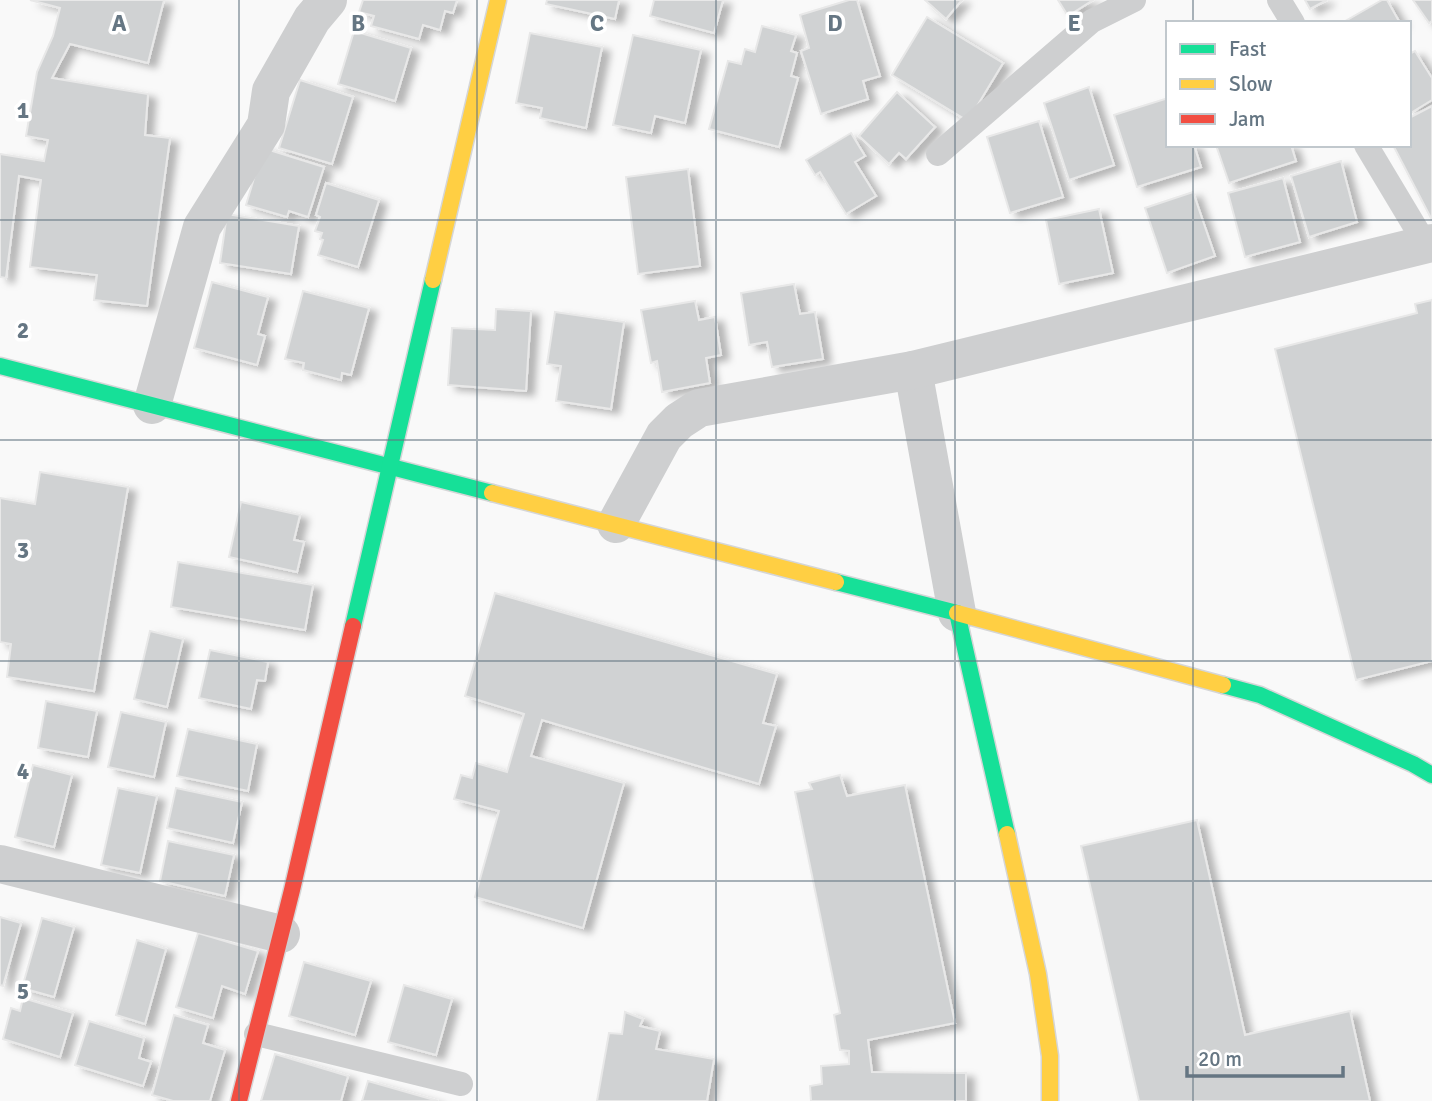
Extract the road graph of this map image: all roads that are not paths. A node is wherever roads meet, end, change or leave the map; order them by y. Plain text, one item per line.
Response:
1 (498, 0) edge
2 (1134, 0) edge
3 (1279, 0) edge
4 (310, 6) edge
5 (1292, 21) edge
6 (1367, 147) edge
7 (938, 154) dead end
8 (1429, 244) edge
9 (0, 366) edge
10 (913, 370) junction
11 (152, 405) junction
12 (390, 465) junction
13 (616, 524) junction
14 (957, 612) junction
15 (1432, 775) edge
16 (0, 864) edge
17 (281, 934) junction
18 (256, 1034) junction
19 (461, 1084) dead end
20 (239, 1101) edge
21 (1050, 1101) edge

1 - 12 street
2 - 7 lane
3 - 5 lane
4 - 11 street
6 - 8 lane
8 - 10 street
9 - 11 street
10 - 13 street
10 - 14 street
11 - 12 street
12 - 13 street
12 - 17 street
13 - 14 street
14 - 15 street
14 - 21 street
16 - 17 street
17 - 18 street
18 - 19 lane
18 - 20 street

